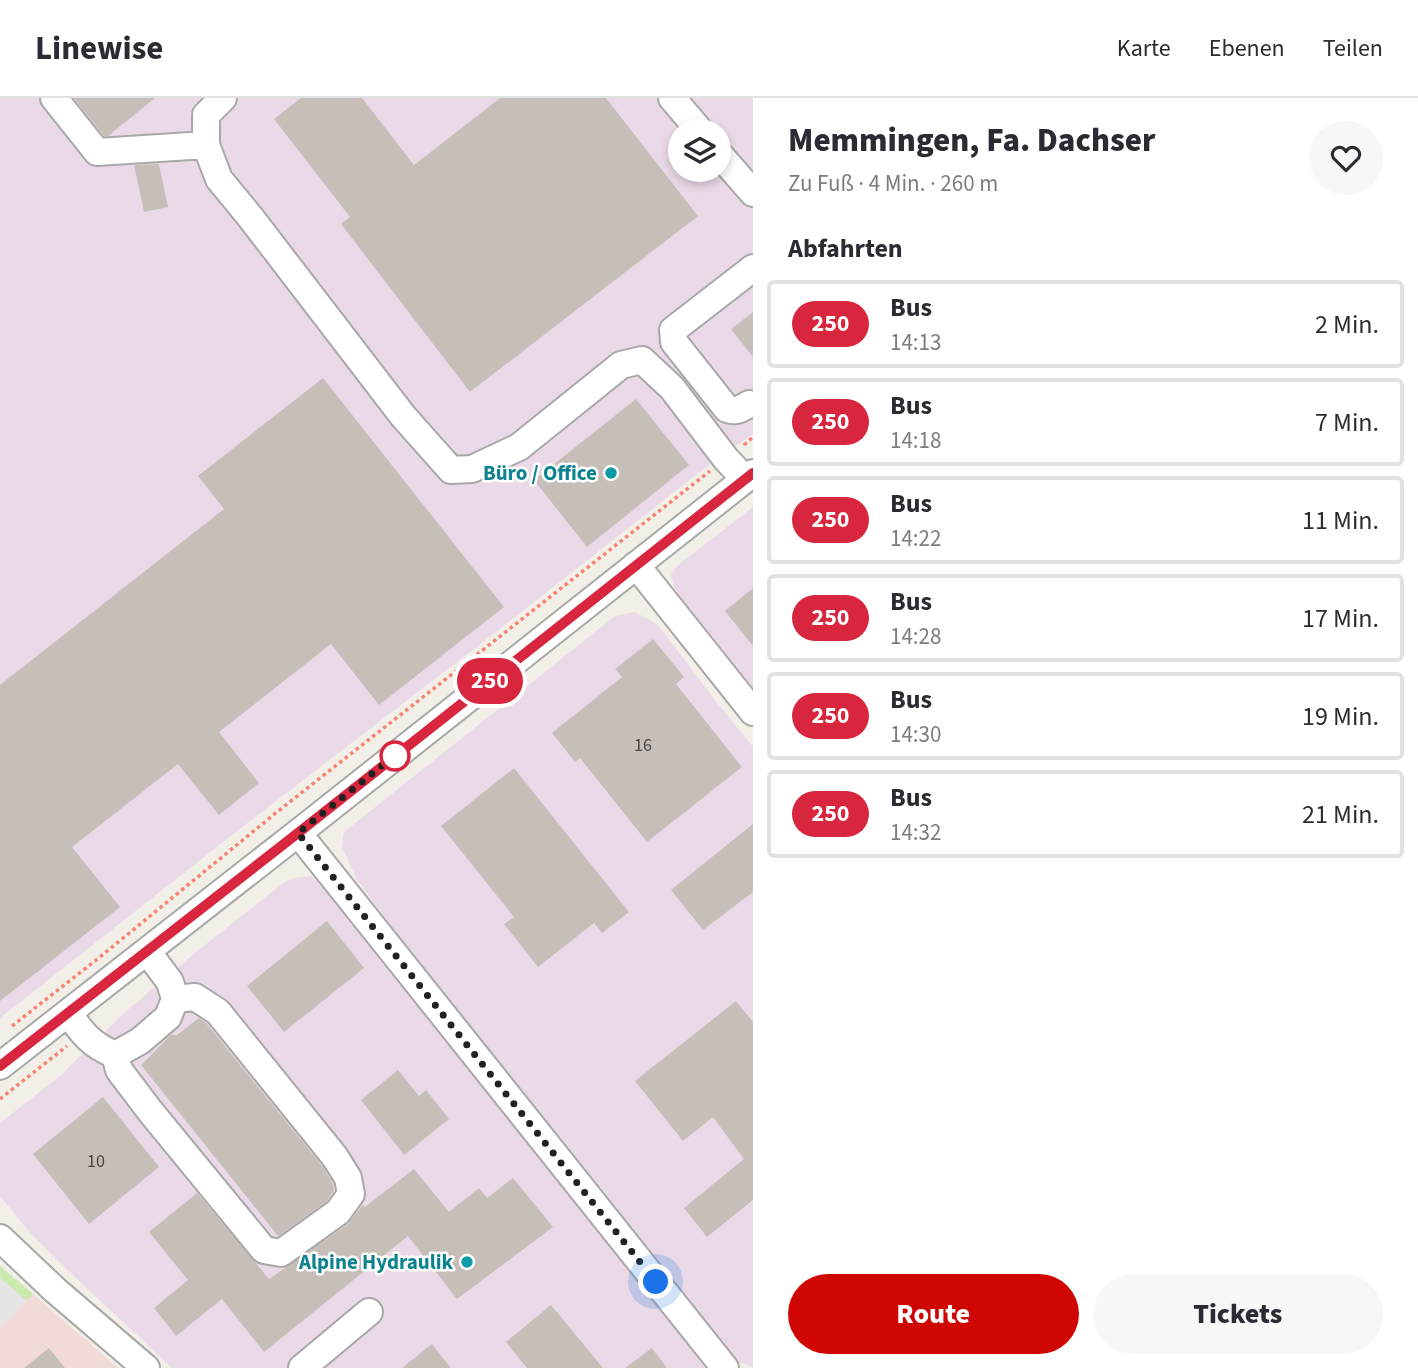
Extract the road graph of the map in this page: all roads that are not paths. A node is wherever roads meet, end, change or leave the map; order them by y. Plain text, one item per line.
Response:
1 (54, 98) edge
2 (223, 98) edge
3 (672, 98) edge
4 (690, 119) edge
5 (206, 145) junction
6 (731, 167) edge
7 (753, 193) edge
8 (753, 268) edge
9 (749, 404) dead end
10 (749, 476) edge
11 (636, 565) junction
12 (753, 712) edge
13 (298, 833) junction
14 (147, 951) junction
15 (175, 999) junction
16 (68, 1013) junction
17 (115, 1055) junction
18 (0, 1066) edge
19 (0, 1238) edge
20 (369, 1312) dead end
21 (146, 1368) edge
22 (302, 1368) edge
23 (725, 1368) edge

1 - 5 street
2 - 5 street
3 - 4 street
5 - 10 street
6 - 7 street
8 - 9 street
10 - 11 street
11 - 12 street
11 - 13 street
13 - 14 street
13 - 23 street
14 - 15 street
14 - 16 street
15 - 17 street
15 - 17 street
16 - 17 street
16 - 18 street
19 - 21 street
20 - 22 street

